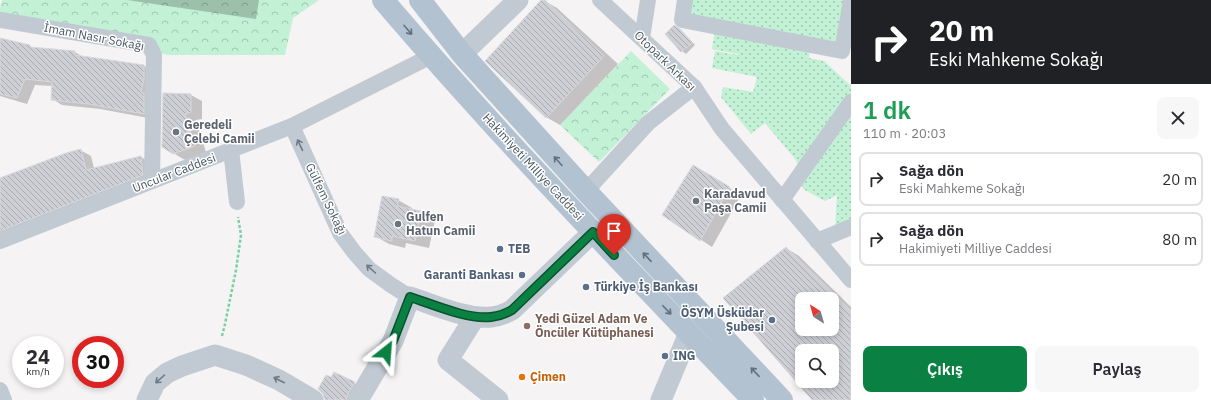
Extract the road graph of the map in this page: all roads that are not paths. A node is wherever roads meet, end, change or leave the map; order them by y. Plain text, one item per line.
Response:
1 (383, 0) edge
2 (420, 0) edge
3 (518, 0) edge
4 (600, 0) edge
5 (648, 0) edge
6 (685, 0) edge
7 (851, 2) edge
8 (0, 20) edge
9 (642, 38) junction
10 (462, 54) junction
11 (431, 56) junction
12 (694, 87) junction
13 (851, 102) edge
14 (292, 126) junction
15 (231, 150) junction
16 (152, 181) junction
17 (586, 191) junction
18 (782, 200) junction
19 (237, 202) road end
20 (851, 227) edge
21 (593, 232) junction
22 (817, 240) junction
23 (0, 241) edge
24 (851, 280) edge
25 (410, 297) junction
26 (475, 317) junction
27 (689, 333) junction
28 (0, 390) edge
29 (4, 400) edge
30 (147, 400) edge
31 (313, 400) edge
32 (358, 400) edge
33 (498, 400) edge
34 (661, 400) edge
35 (753, 400) edge
36 (782, 400) edge

1 -> 11 main road, Hakimiyeti Milliye Caddesi
2 - 10 main road, Hakimiyeti Milliye Caddesi
3 - 10 street
4 - 9 street, Otopark Arkası
5 - 9 street
6 - 7 street
8 - 16 street, İmam Nasır Sokağı
9 - 12 street, Otopark Arkası
17 -> 10 main road, Hakimiyeti Milliye Caddesi
11 - 14 street, Uncular Caddesi
11 - 21 main road, Hakimiyeti Milliye Caddesi
12 - 17 street
12 - 18 street, Otopark Arkası
13 - 18 street
14 - 15 street, Uncular Caddesi
25 -> 14 street, Gülfem Sokağı
15 - 16 street, Uncular Caddesi
15 - 19 street
16 - 23 street, Uncular Caddesi
36 -> 17 main road, Hakimiyeti Milliye Caddesi
18 - 22 street, Otopark Arkası
20 - 22 street
21 - 26 street
21 -> 27 main road, Hakimiyeti Milliye Caddesi
22 - 24 street, Otopark Arkası
25 - 26 street
25 - 32 street
26 - 33 street
27 - 34 street
27 - 35 main road, Hakimiyeti Milliye Caddesi
28 - 29 street
31 -> 30 street

